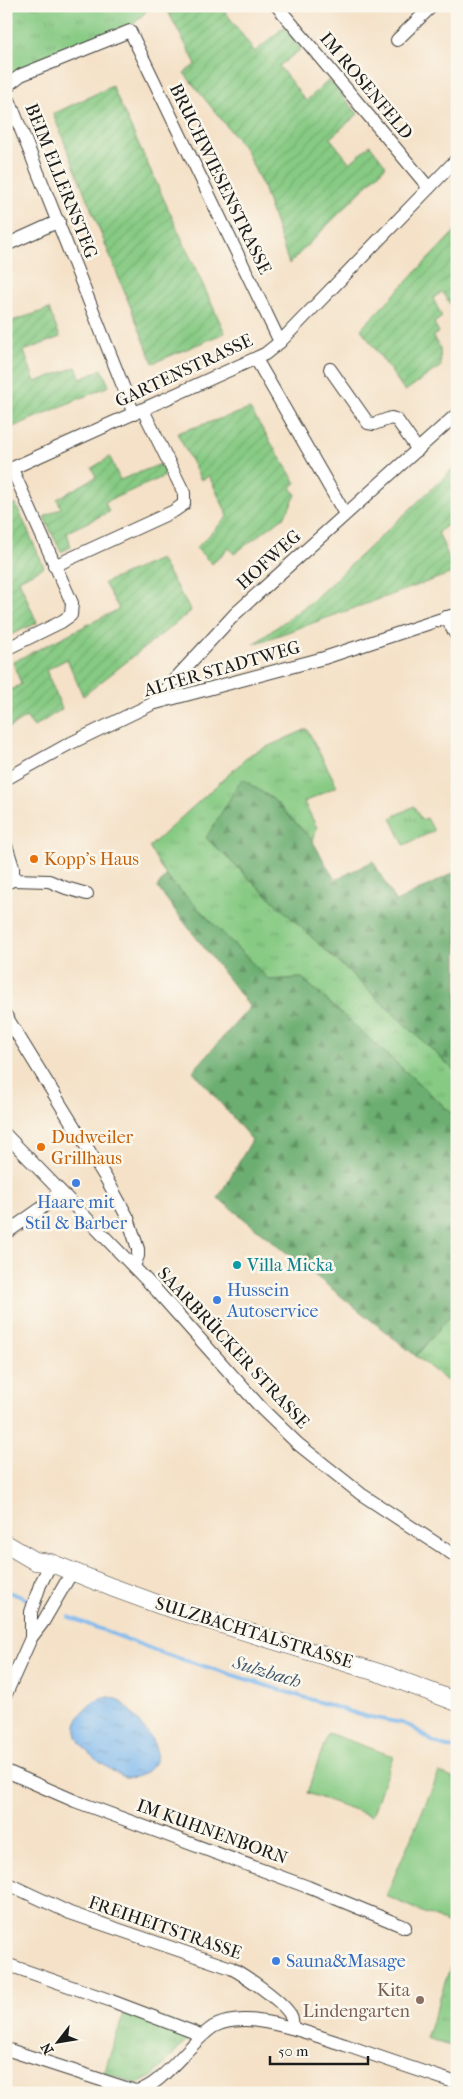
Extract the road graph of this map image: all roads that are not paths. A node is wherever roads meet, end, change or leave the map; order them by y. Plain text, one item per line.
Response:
1 (277, 6) edge
2 (432, 6) edge
3 (130, 31) joint
4 (397, 40) dead end
5 (457, 159) edge
6 (429, 188) junction
7 (58, 221) junction
8 (6, 245) edge
9 (280, 342) junction
10 (256, 359) junction
11 (330, 369) dead end
12 (138, 412) junction
13 (457, 414) edge
14 (418, 450) junction
15 (9, 470) edge
16 (346, 514) junction
17 (54, 566) junction
18 (452, 616) edge
19 (457, 637) edge
20 (6, 649) edge
21 (152, 704) junction
22 (6, 779) edge
23 (6, 845) edge
24 (9, 882) edge
25 (87, 894) dead end
26 (6, 1016) edge
27 (6, 1135) edge
28 (60, 1190) junction
29 (6, 1233) edge
30 (134, 1266) junction
31 (7, 1532) edge
32 (6, 1544) edge
33 (45, 1557) junction
34 (457, 1557) edge
35 (72, 1572) junction
36 (31, 1638) junction
37 (6, 1694) edge
38 (457, 1702) edge
39 (6, 1771) edge
40 (6, 1883) edge
41 (405, 1927) dead end
42 (6, 1964) edge
43 (292, 2028) junction
44 (201, 2036) junction
45 (6, 2049) edge
46 (457, 2083) edge

1 - 6 street, IM ROSENFELD
2 - 4 street
3 - 7 street, BEIM ELLERNSTEG
3 - 9 street, BRUCHWIESENSTRASSE
5 - 6 street, GARTENSTRASSE
6 - 9 street, GARTENSTRASSE
7 - 8 street
7 - 12 street, BEIM ELLERNSTEG
9 - 10 street, GARTENSTRASSE
10 - 12 street, GARTENSTRASSE
10 - 16 street
11 - 14 street
12 - 15 street, GARTENSTRASSE
12 - 17 street, BEIM ELLERNSTEG
13 - 14 street, HOFWEG
14 - 16 street, HOFWEG
15 - 17 street
16 - 21 street, HOFWEG
17 - 20 street
18 - 19 street
18 - 21 street, ALTER STADTWEG
21 - 22 street, ALTER STADTWEG
23 - 24 street
24 - 25 street
26 - 30 street
27 - 28 street, SAARBRÜCKER STRASSE
28 - 29 street
28 - 30 street, SAARBRÜCKER STRASSE
30 - 34 street, SAARBRÜCKER STRASSE
31 - 33 main road, SULZBACHTALSTRASSE
32 - 33 main road, SULZBACHTALSTRASSE
33 - 35 main road, SULZBACHTALSTRASSE
33 - 36 street
35 - 36 street
35 - 38 main road, SULZBACHTALSTRASSE
36 - 37 street
39 - 41 street, IM KUHNENBORN
40 - 43 street, FREIHEITSTRASSE
42 - 44 street
43 - 44 street
43 - 46 street
44 - 45 street

